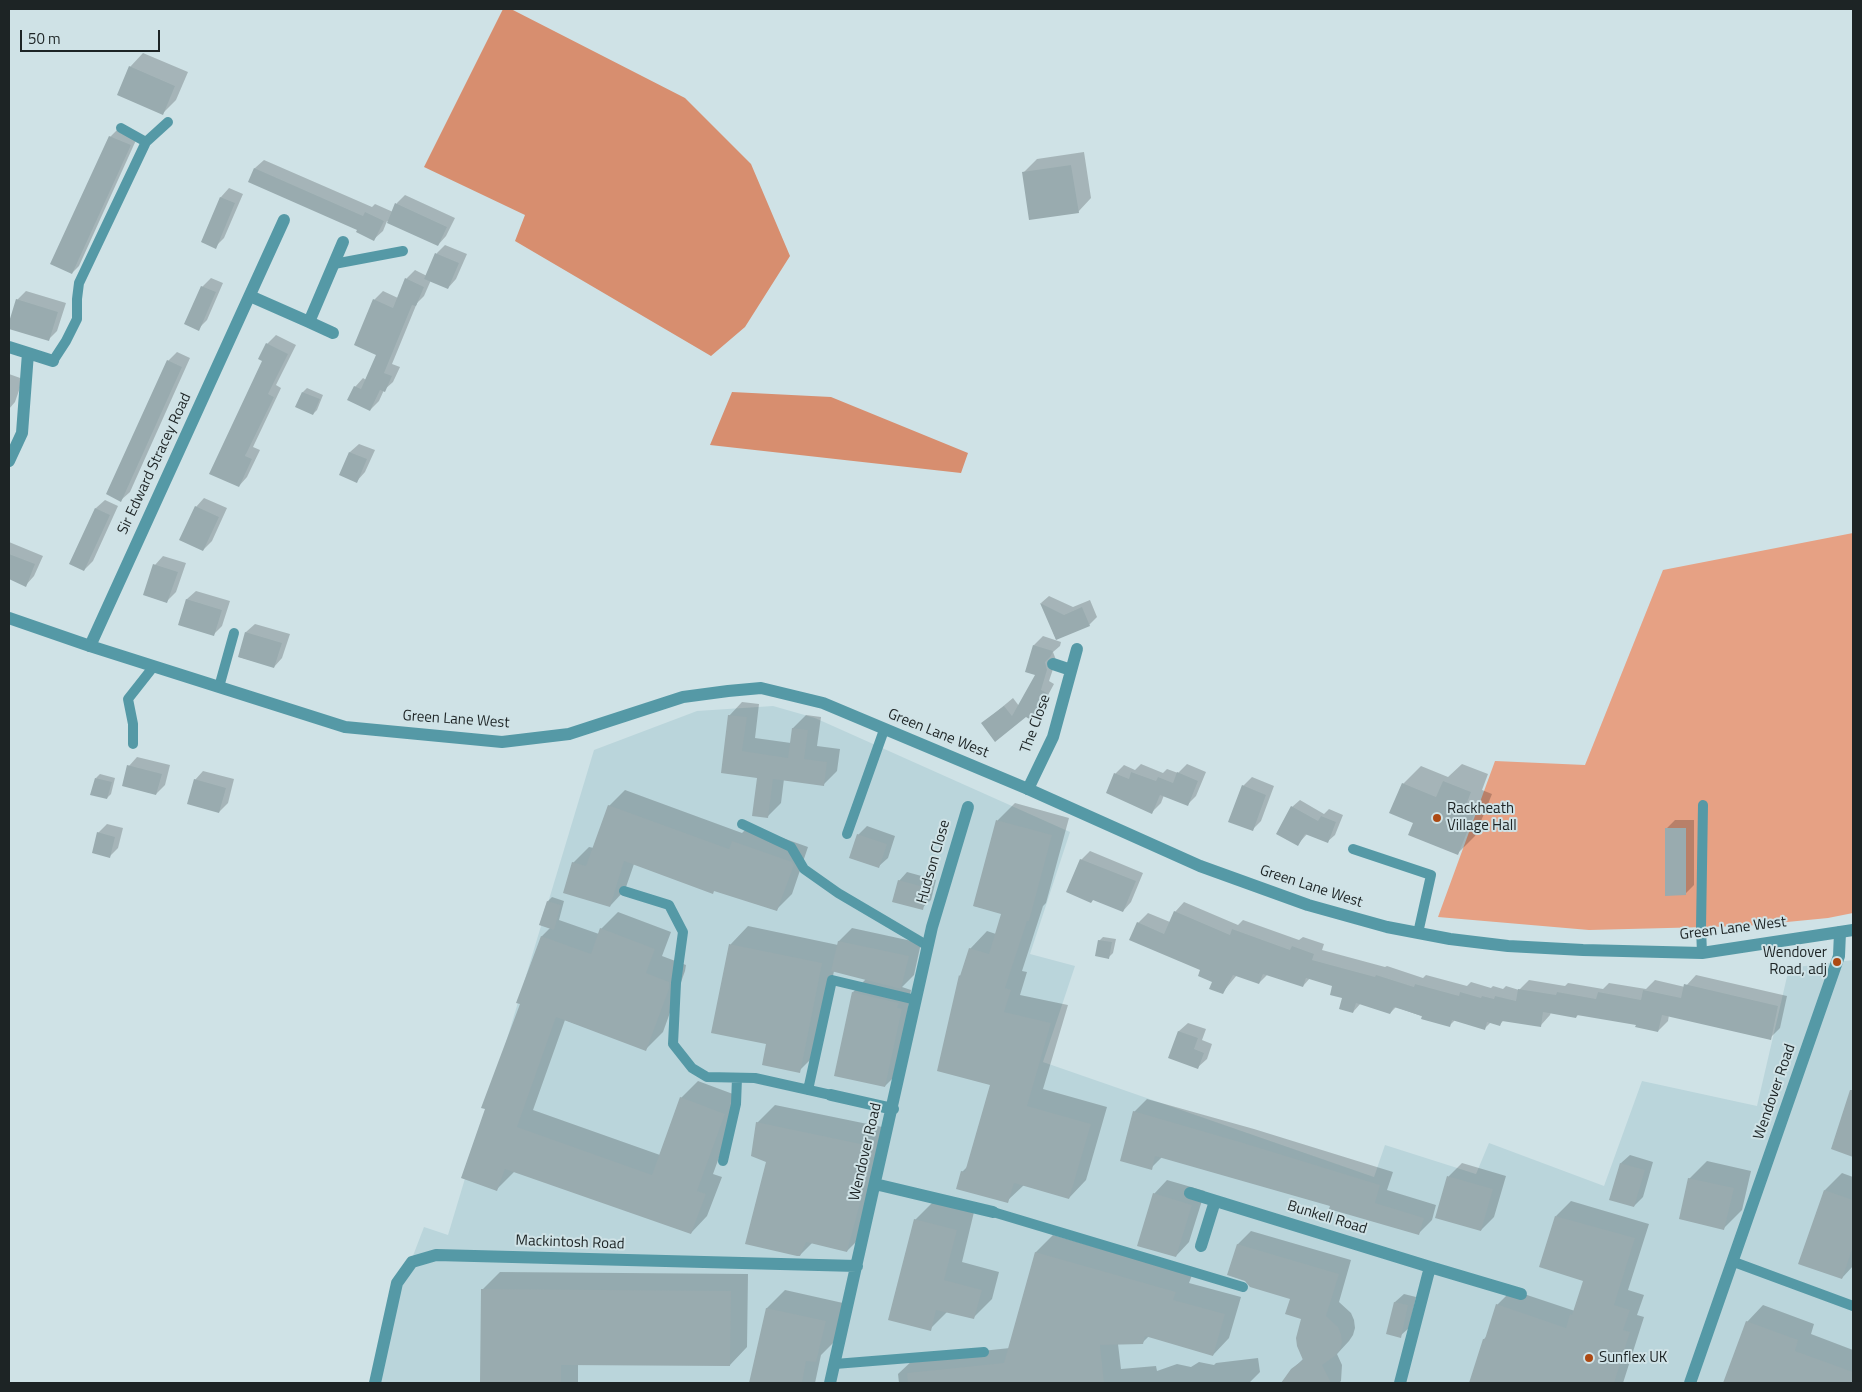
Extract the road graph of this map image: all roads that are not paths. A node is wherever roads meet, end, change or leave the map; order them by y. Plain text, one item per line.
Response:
1 (168, 122) dead end
2 (121, 128) dead end
3 (146, 142) junction
4 (284, 220) dead end
5 (343, 242) dead end
6 (403, 251) dead end
7 (334, 264) junction
8 (250, 296) junction
9 (309, 322) junction
10 (333, 333) dead end
11 (9, 347) edge
12 (28, 353) junction
13 (53, 361) joint
14 (9, 461) edge
15 (9, 618) edge
16 (234, 634) dead end
17 (90, 646) junction
18 (1077, 649) dead end
19 (1053, 664) dead end
20 (154, 666) junction
21 (1071, 670) junction
22 (218, 687) junction
23 (884, 730) junction
24 (133, 744) dead end
25 (1028, 788) junction
26 (1703, 805) dead end
27 (968, 806) dead end
28 (742, 824) dead end
29 (847, 834) dead end
30 (1354, 849) dead end
31 (624, 891) dead end
32 (932, 927) joint
33 (1853, 930) edge
34 (1840, 932) junction
35 (1418, 933) junction
36 (928, 946) junction
37 (1702, 953) junction
38 (916, 1000) junction
39 (737, 1078) junction
40 (808, 1090) junction
41 (831, 1095) joint
42 (892, 1109) junction
43 (723, 1161) dead end
44 (875, 1184) junction
45 (1190, 1193) dead end
46 (1215, 1200) junction
47 (993, 1212) joint
48 (1201, 1246) dead end
49 (1734, 1262) junction
50 (857, 1266) junction
51 (1430, 1267) junction
52 (1243, 1287) dead end
53 (1521, 1294) dead end
54 (1853, 1306) edge
55 (984, 1352) dead end
56 (834, 1364) junction
57 (375, 1383) edge
58 (830, 1383) edge
59 (1400, 1383) edge
60 (1690, 1383) edge

1 - 3 lane
2 - 3 lane
3 - 13 lane
4 - 8 street, Sir Edward Stracey Road
5 - 7 street
6 - 7 lane
7 - 9 street
8 - 9 street
8 - 17 street, Sir Edward Stracey Road
9 - 10 street
11 - 12 street
12 - 13 street
12 - 14 street
15 - 17 street, Green Lane West
16 - 22 lane
17 - 20 street, Green Lane West
18 - 21 street, The Close
19 - 21 street
20 - 22 street, Green Lane West
20 - 24 lane
21 - 25 street, The Close
22 - 23 street, Green Lane West
23 - 25 street, Green Lane West
23 - 29 lane
25 - 35 street, Green Lane West
26 - 37 lane
27 - 32 street, Hudson Close
28 - 36 lane
30 - 35 lane
31 - 39 lane
32 - 36 street, Wendover Road
33 - 34 street, Green Lane West
34 - 37 street, Green Lane West
34 - 49 street, Wendover Road
35 - 37 street, Green Lane West
36 - 38 street, Wendover Road
38 - 40 lane
38 - 42 street, Wendover Road
39 - 40 lane
39 - 43 lane
40 - 41 lane
41 - 42 street
42 - 44 street, Wendover Road
44 - 47 street
44 - 50 street, Wendover Road
45 - 46 street, Bunkell Road
46 - 48 street
46 - 51 street, Bunkell Road
47 - 52 lane
49 - 54 lane
49 - 60 street, Wendover Road
50 - 56 street, Wendover Road
50 - 57 street, Mackintosh Road
51 - 53 street, Bunkell Road
51 - 59 street
55 - 56 lane
56 - 58 street, Wendover Road

